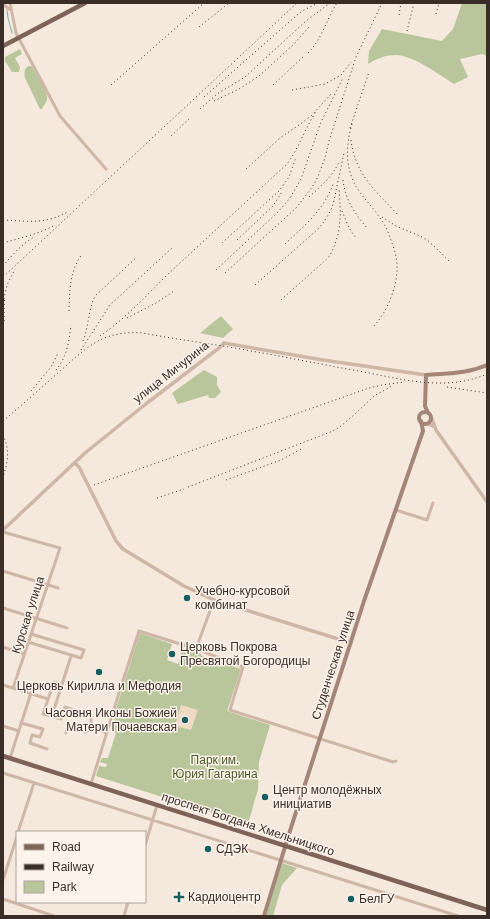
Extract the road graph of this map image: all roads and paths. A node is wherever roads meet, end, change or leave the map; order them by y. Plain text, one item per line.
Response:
1 (10, 3) edge
2 (85, 3) edge
3 (3, 6) edge
4 (11, 8) junction
5 (18, 38) junction
6 (3, 46) edge
7 (106, 169) dead end
8 (487, 365) edge
9 (426, 375) junction
10 (425, 406) junction
11 (422, 412) junction
12 (428, 414) junction
13 (432, 419) junction
14 (421, 421) junction
15 (428, 424) junction
16 (435, 427) junction
17 (423, 431) junction
18 (75, 462) junction
19 (487, 502) edge
20 (433, 503) dead end
21 (396, 510) junction
22 (3, 531) edge
23 (3, 571) edge
24 (47, 585) junction
25 (58, 588) dead end
26 (214, 600) junction
27 (3, 608) edge
28 (36, 618) junction
29 (67, 628) dead end
30 (31, 634) junction
31 (352, 637) junction
32 (344, 641) junction
33 (28, 642) junction
34 (351, 643) junction
35 (3, 647) edge
36 (196, 649) junction
37 (24, 654) junction
38 (72, 656) junction
39 (3, 685) edge
40 (62, 685) junction
41 (13, 688) junction
42 (31, 693) junction
43 (48, 699) junction
44 (52, 716) junction
45 (21, 723) junction
46 (3, 726) edge
47 (35, 727) junction
48 (91, 728) junction
49 (18, 731) junction
50 (107, 732) junction
51 (66, 733) dead end
52 (32, 735) junction
53 (320, 739) junction
54 (47, 749) dead end
55 (3, 756) edge
56 (10, 758) junction
57 (396, 761) dead end
58 (3, 773) edge
59 (34, 783) junction
60 (91, 784) junction
61 (157, 805) junction
62 (153, 820) junction
63 (18, 831) edge
64 (16, 839) edge
65 (146, 843) edge
66 (285, 846) junction
67 (281, 861) junction
68 (3, 880) edge
69 (3, 899) edge
70 (128, 903) edge
71 (487, 910) edge
72 (54, 916) edge
73 (124, 916) edge
74 (264, 916) edge
75 (458, 916) edge

1 - 4 street
2 - 5 main road
3 - 4 street
4 - 5 street
5 - 6 main road
5 - 7 street
8 - 9 main road, улица Мичурина
9 - 10 main road
9 - 18 street, улица Мичурина
10 - 11 main road
10 - 12 main road
11 - 12 main road
11 - 14 main road
12 - 13 main road
13 - 15 main road
13 - 16 street
14 - 15 main road
14 - 17 main road
15 - 16 street
15 - 17 main road
16 - 19 street
17 - 21 main road, Студенческая улица
18 - 22 street, улица Мичурина
18 - 26 street
20 - 21 street
21 - 31 main road, Студенческая улица
22 - 24 street, Курская улица
23 - 24 street
24 - 25 street
24 - 28 street, Курская улица
26 - 32 street
26 - 36 street
27 - 28 street
28 - 29 street
28 - 30 street, Курская улица
30 - 33 street, Курская улица
30 - 38 street
31 - 32 street
31 - 34 main road, Студенческая улица
32 - 34 street
33 - 37 street, Курская улица
33 - 38 street
34 - 53 main road, Студенческая улица
35 - 37 street
36 - 50 street
36 - 53 street
37 - 41 street, Курская улица
38 - 40 street
39 - 41 street
40 - 43 street
40 - 44 street
41 - 42 street
42 - 43 street
42 - 45 street
43 - 44 street
44 - 48 street
45 - 47 street
45 - 49 street
46 - 49 street
47 - 52 street
47 - 52 street
48 - 50 street
48 - 51 street
49 - 56 street
50 - 60 street
52 - 54 street
53 - 57 street
53 - 66 main road, Студенческая улица
55 - 56 main road, проспект Богдана Хмельницкого
56 - 60 main road, проспект Богдана Хмельницкого
58 - 59 street
59 - 62 street
59 - 63 street
60 - 61 main road, проспект Богдана Хмельницкого
61 - 62 street
61 - 66 main road, проспект Богдана Хмельницкого
62 - 65 street
62 - 67 street
64 - 68 street
66 - 67 main road, Студенческая улица
66 - 71 main road, проспект Богдана Хмельницкого
67 - 74 main road, Студенческая улица
67 - 75 street
69 - 72 street
70 - 73 street

